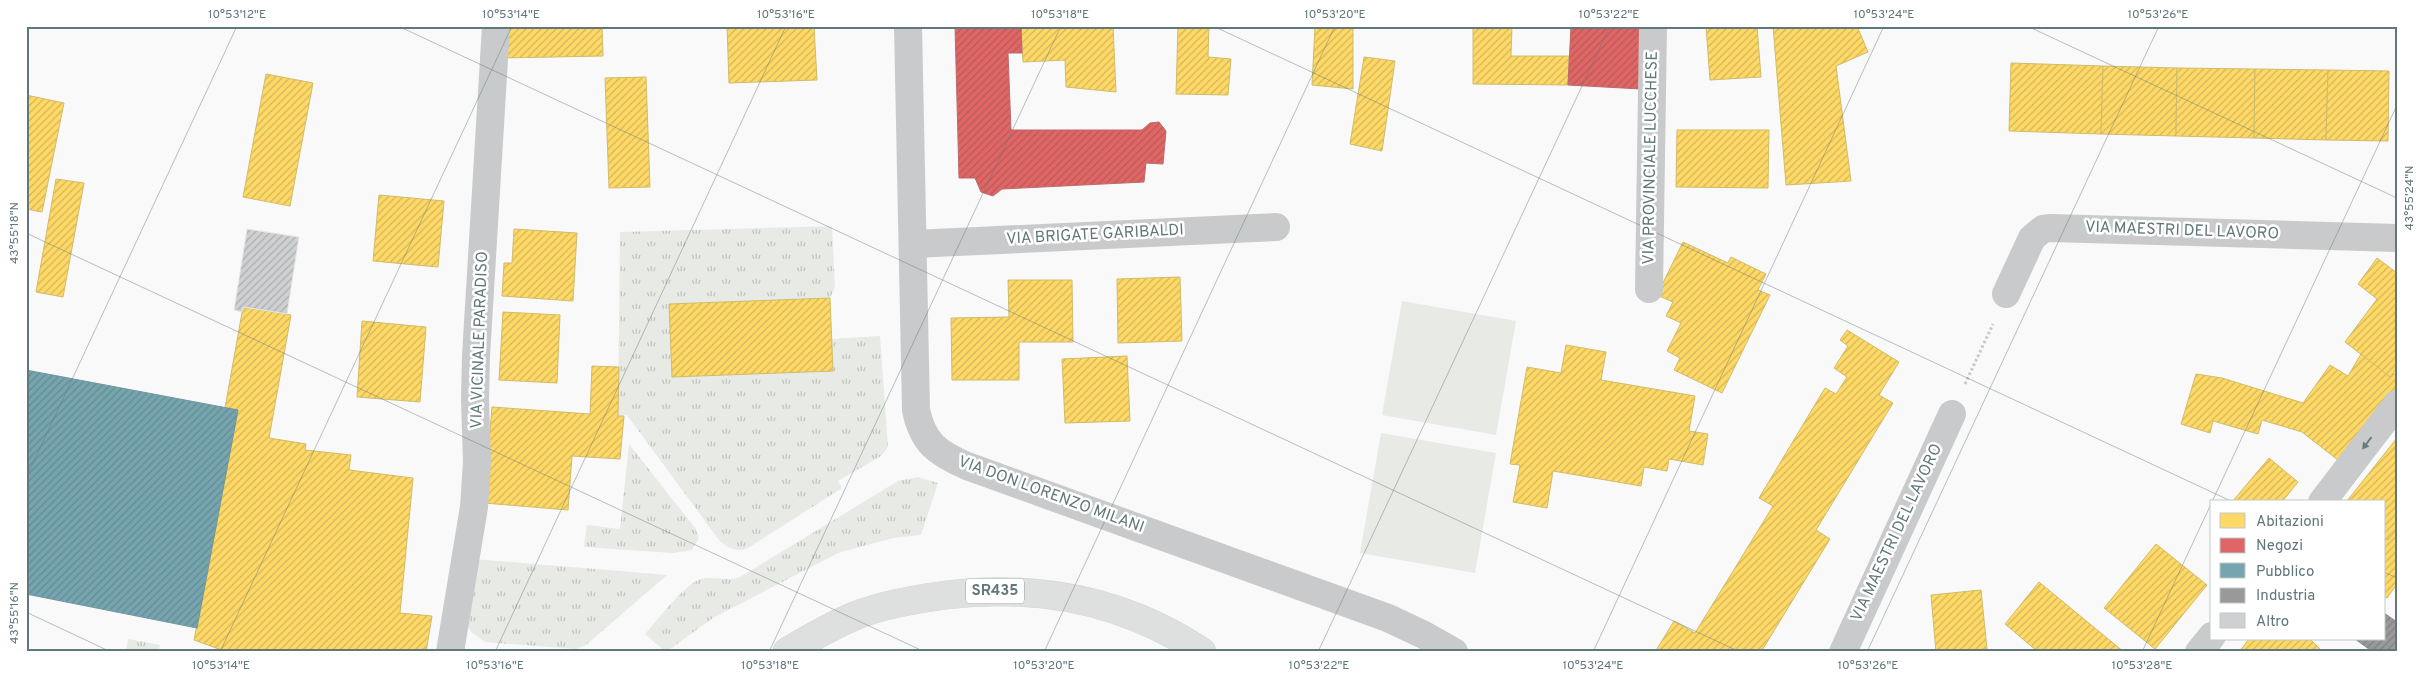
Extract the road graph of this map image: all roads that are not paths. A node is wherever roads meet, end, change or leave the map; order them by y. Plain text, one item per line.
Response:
1 (496, 26) edge
2 (908, 26) edge
3 (1653, 26) edge
4 (1276, 227) dead end
5 (2397, 238) edge
6 (914, 244) junction
7 (1649, 289) dead end
8 (2006, 294) road end
9 (2397, 404) edge
10 (1952, 414) road end
11 (2324, 500) edge
12 (2210, 638) edge
13 (450, 652) edge
14 (787, 652) edge
15 (1202, 652) edge
16 (1454, 652) edge
17 (1843, 652) edge
18 (2199, 652) edge

1 - 13 street, VIA VICINALE PARADISO
2 - 6 street, VIA DON LORENZO MILANI
3 - 7 street, VIA PROVINCIALE LUCCHESE
4 - 6 street, VIA BRIGATE GARIBALDI
5 - 8 street, VIA MAESTRI DEL LAVORO
6 - 16 street, VIA DON LORENZO MILANI
9 -> 11 street
10 - 17 street, VIA MAESTRI DEL LAVORO
12 - 18 street
14 - 15 main road, SR435

